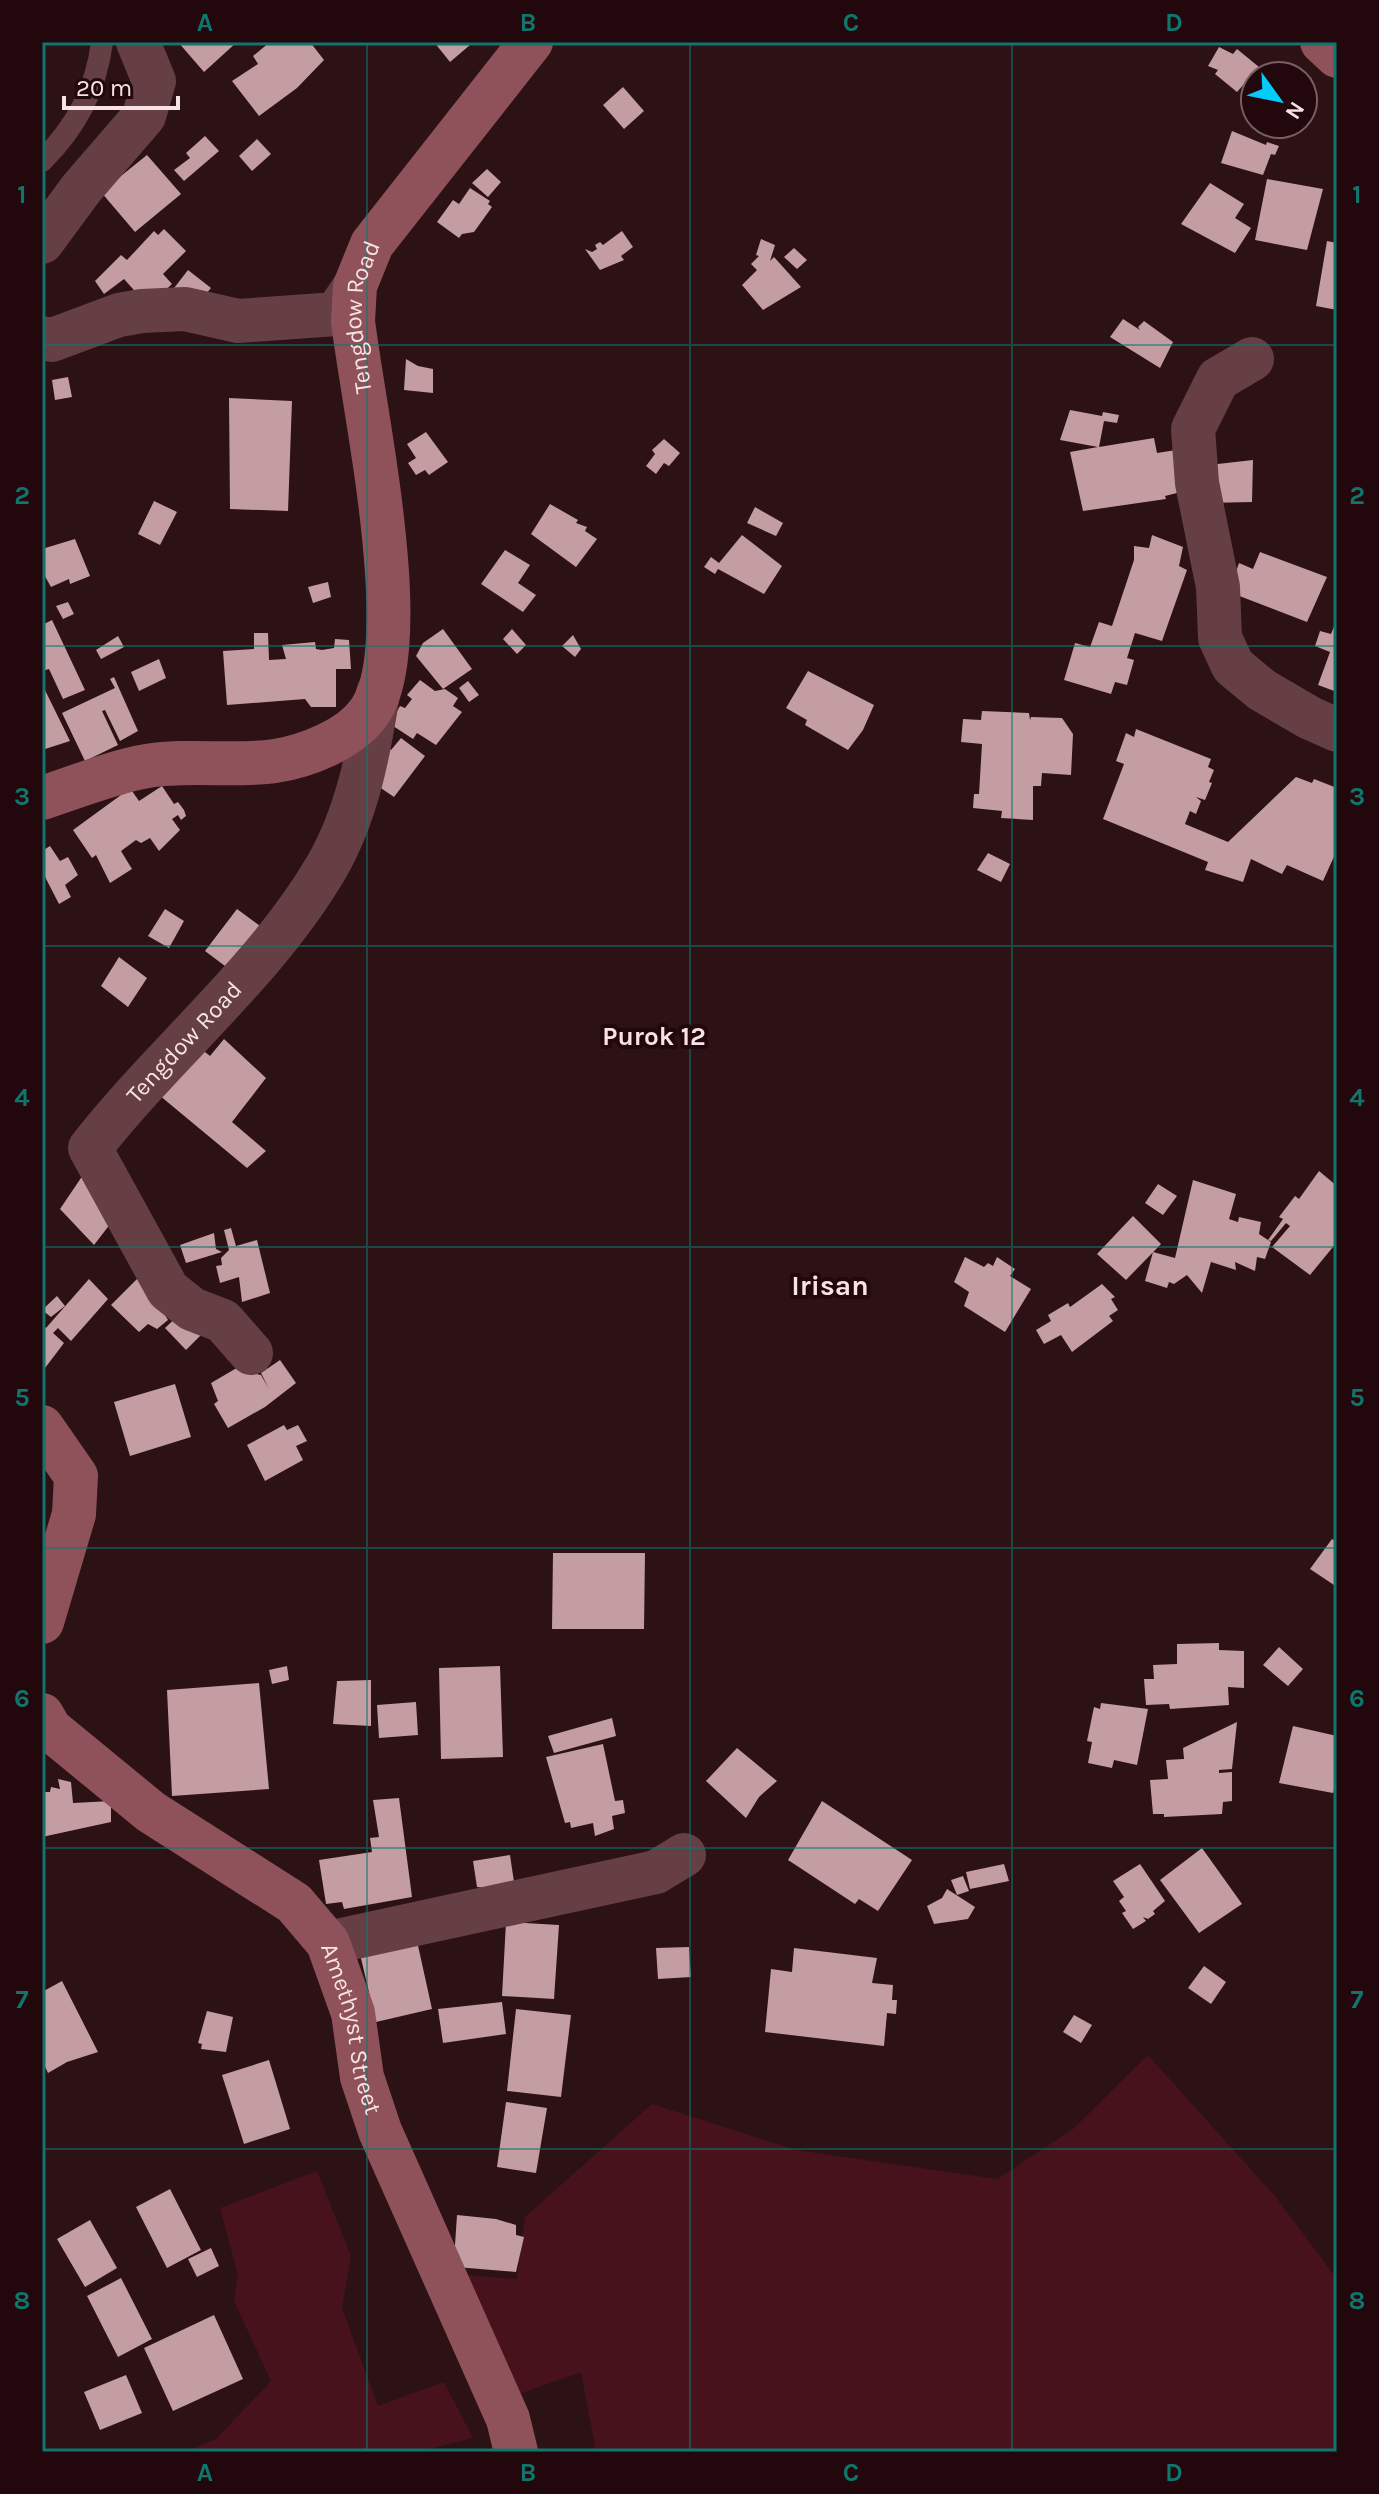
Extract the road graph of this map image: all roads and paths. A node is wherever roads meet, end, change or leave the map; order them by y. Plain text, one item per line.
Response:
1 (102, 42) edge
2 (138, 42) edge
3 (531, 42) edge
4 (1322, 42) edge
5 (1337, 56) edge
6 (42, 161) edge
7 (42, 242) edge
8 (355, 286) junction
9 (42, 338) edge
10 (1252, 359) dead end
11 (378, 693) junction
12 (1337, 730) edge
13 (42, 798) edge
14 (251, 1353) dead end
15 (42, 1427) edge
16 (42, 1622) edge
17 (42, 1715) edge
18 (684, 1855) dead end
19 (328, 1943) junction
20 (516, 2452) edge

1 - 6 lane
2 - 7 street
3 - 8 street, Tengdow Road
4 - 5 street
8 - 9 street
8 - 11 street, Tengdow Road
10 - 12 street
11 - 13 street, Tengdow Road
11 - 14 street, Tengdow Road
15 - 16 street
17 - 19 street, Amethyst Street
18 - 19 street
19 - 20 street, Amethyst Street

